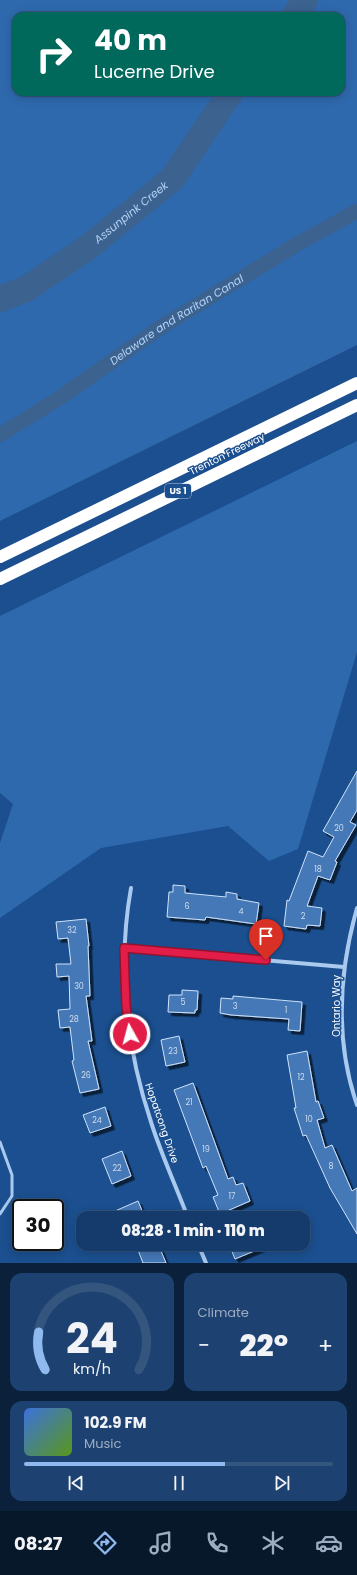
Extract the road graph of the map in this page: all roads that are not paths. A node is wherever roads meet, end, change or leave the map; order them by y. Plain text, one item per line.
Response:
1 (357, 383) edge
2 (357, 405) edge
3 (0, 557) edge
4 (0, 579) edge
5 (131, 888) dead end
6 (357, 908) edge
7 (124, 948) junction
8 (344, 968) junction
9 (357, 1105) edge
10 (0, 1142) edge
11 (185, 1211) edge
12 (0, 1214) edge
13 (201, 1251) edge
14 (206, 1263) edge

1 - 3 highway, Trenton Freeway / US 1
2 - 4 highway, Trenton Freeway / US 1
5 - 7 street, Hopatcong Drive
6 - 8 street, Ontario Way
7 - 8 street
7 - 11 street, Hopatcong Drive
8 - 9 street, Ontario Way
10 - 12 lane
13 - 14 street

